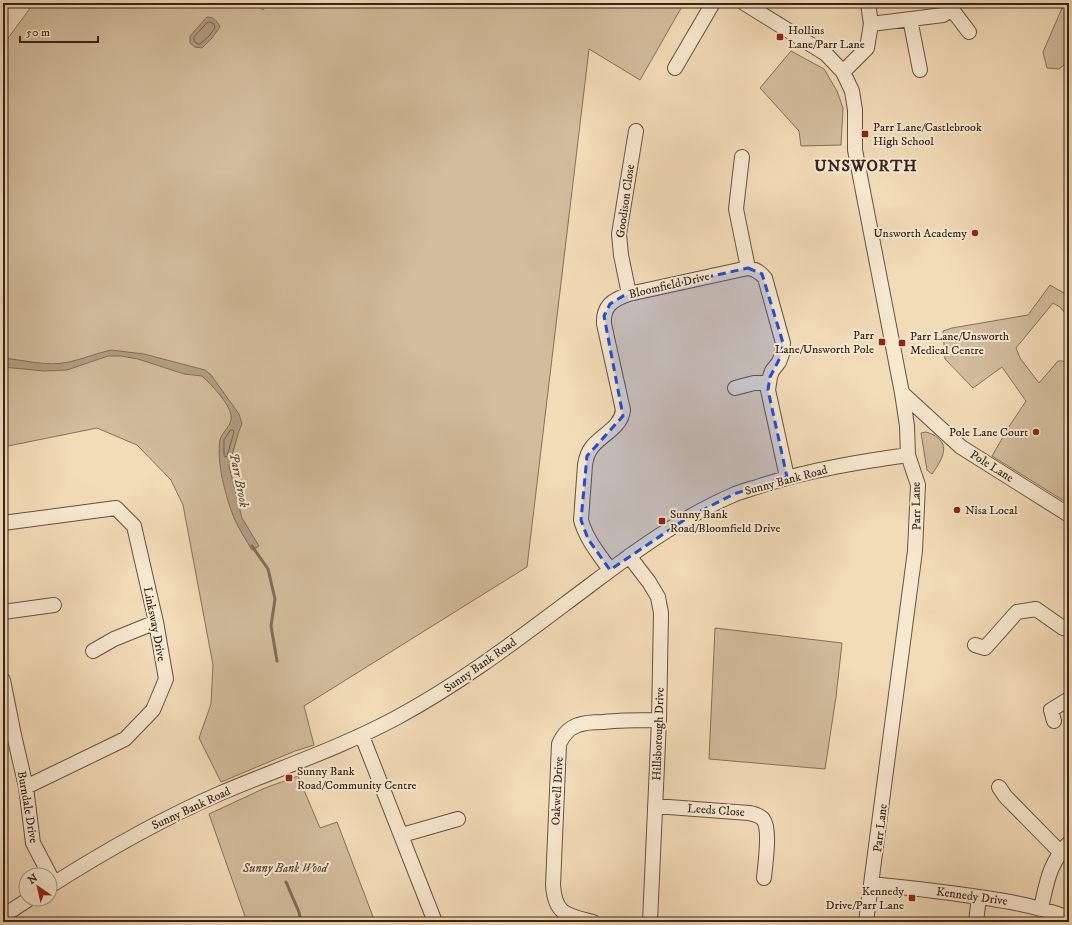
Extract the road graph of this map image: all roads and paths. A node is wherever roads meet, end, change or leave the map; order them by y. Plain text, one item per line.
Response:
1 (713, 3) edge
2 (744, 3) edge
3 (868, 3) edge
4 (950, 6) edge
5 (910, 19) junction
6 (870, 24) junction
7 (969, 32) dead end
8 (675, 68) dead end
9 (920, 70) dead end
10 (843, 72) junction
11 (636, 132) dead end
12 (742, 157) dead end
13 (748, 268) junction
14 (629, 294) junction
15 (769, 383) junction
16 (734, 388) dead end
17 (902, 393) junction
18 (908, 455) junction
19 (786, 477) junction
20 (1069, 515) edge
21 (3, 523) edge
22 (629, 556) junction
23 (610, 570) junction
24 (54, 605) dead end
25 (3, 612) edge
26 (156, 622) junction
27 (1069, 629) edge
28 (975, 645) dead end
29 (93, 650) dead end
30 (3, 680) edge
31 (1069, 699) edge
32 (659, 720) junction
33 (1054, 721) dead end
34 (362, 736) junction
35 (8, 737) edge
36 (26, 787) junction
37 (1002, 795) dead end
38 (655, 806) junction
39 (458, 819) dead end
40 (402, 835) junction
41 (1065, 847) edge
42 (44, 867) edge
43 (764, 878) dead end
44 (58, 880) edge
45 (872, 884) junction
46 (979, 897) junction
47 (18, 906) edge
48 (1041, 908) junction
49 (3, 916) edge
50 (1069, 918) edge
51 (435, 922) edge
52 (593, 922) edge
53 (650, 922) edge
54 (866, 922) edge
55 (976, 922) edge

1 - 8 street
2 - 10 street, Parr Lane
3 - 6 street
4 - 5 street
4 - 7 street
5 - 6 street
5 - 9 street
6 - 10 street
10 - 17 street, Parr Lane
11 - 14 street, Goodison Close
12 - 13 street
13 - 14 street, Bloomfield Drive
13 - 15 street
14 - 23 street, Bloomfield Drive
15 - 16 street
15 - 19 street
17 - 18 street, Parr Lane
17 - 20 street, Pole Lane
18 - 19 street, Sunny Bank Road
18 - 45 street, Parr Lane
19 - 22 street, Sunny Bank Road
21 - 26 street, Linksway Drive
22 - 23 street, Sunny Bank Road
22 - 32 street, Hillsborough Drive
23 - 34 street, Sunny Bank Road
24 - 25 street
26 - 29 street
26 - 36 street, Linksway Drive
27 - 28 street
30 - 35 street, Burndale Drive
31 - 33 street
32 - 38 street, Hillsborough Drive
32 - 52 street, Oakwell Drive
34 - 40 street
34 - 44 street, Sunny Bank Road
35 - 36 street, Burndale Drive
36 - 42 street, Burndale Drive
37 - 41 street
38 - 43 street, Leeds Close
38 - 53 street, Hillsborough Drive
39 - 40 street
40 - 51 street
41 - 48 street
45 - 46 street, Kennedy Drive
45 - 54 street, Parr Lane
46 - 48 street, Kennedy Drive
46 - 55 street
47 - 49 street
48 - 50 street, Kennedy Drive

